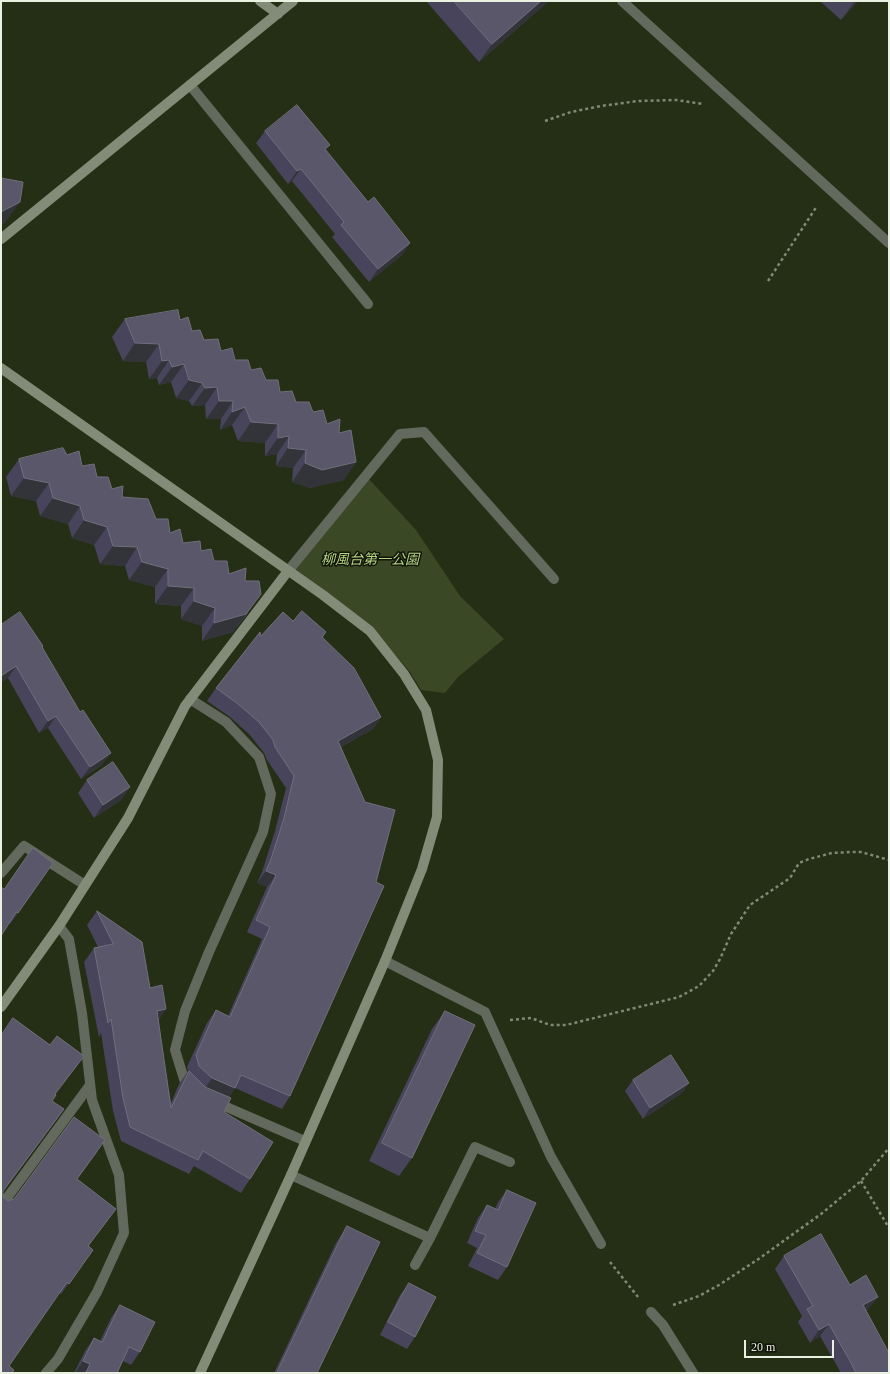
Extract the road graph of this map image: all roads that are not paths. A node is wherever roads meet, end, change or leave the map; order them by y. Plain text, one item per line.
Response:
1 (260, 1) edge
2 (293, 1) edge
3 (622, 1) edge
4 (278, 14) junction
5 (190, 85) junction
6 (1, 239) edge
7 (889, 243) edge
8 (368, 304) dead end
9 (1, 368) edge
10 (288, 571) junction
11 (554, 579) dead end
12 (190, 699) junction
13 (1, 872) edge
14 (85, 885) junction
15 (59, 926) junction
16 (385, 961) junction
17 (1, 1007) edge
18 (90, 1086) junction
19 (305, 1141) junction
20 (510, 1162) dead end
21 (291, 1175) junction
22 (1, 1206) edge
23 (430, 1238) junction
24 (601, 1244) road end
25 (415, 1266) dead end
26 (651, 1312) road end
27 (46, 1373) edge
28 (200, 1373) edge
29 (693, 1373) edge

1 - 4 street
2 - 4 street
3 - 7 street
4 - 5 street
5 - 6 street
5 - 8 street
9 - 10 street
10 - 11 street
10 - 12 street
10 - 16 street
12 - 14 street
12 - 19 street
13 - 14 street
14 - 15 street
15 - 17 street
15 - 18 street
16 - 19 street
16 - 24 street
18 - 22 street
18 - 27 street
19 - 21 street
20 - 23 street
21 - 23 street
21 - 28 street
23 - 25 street
26 - 29 street

